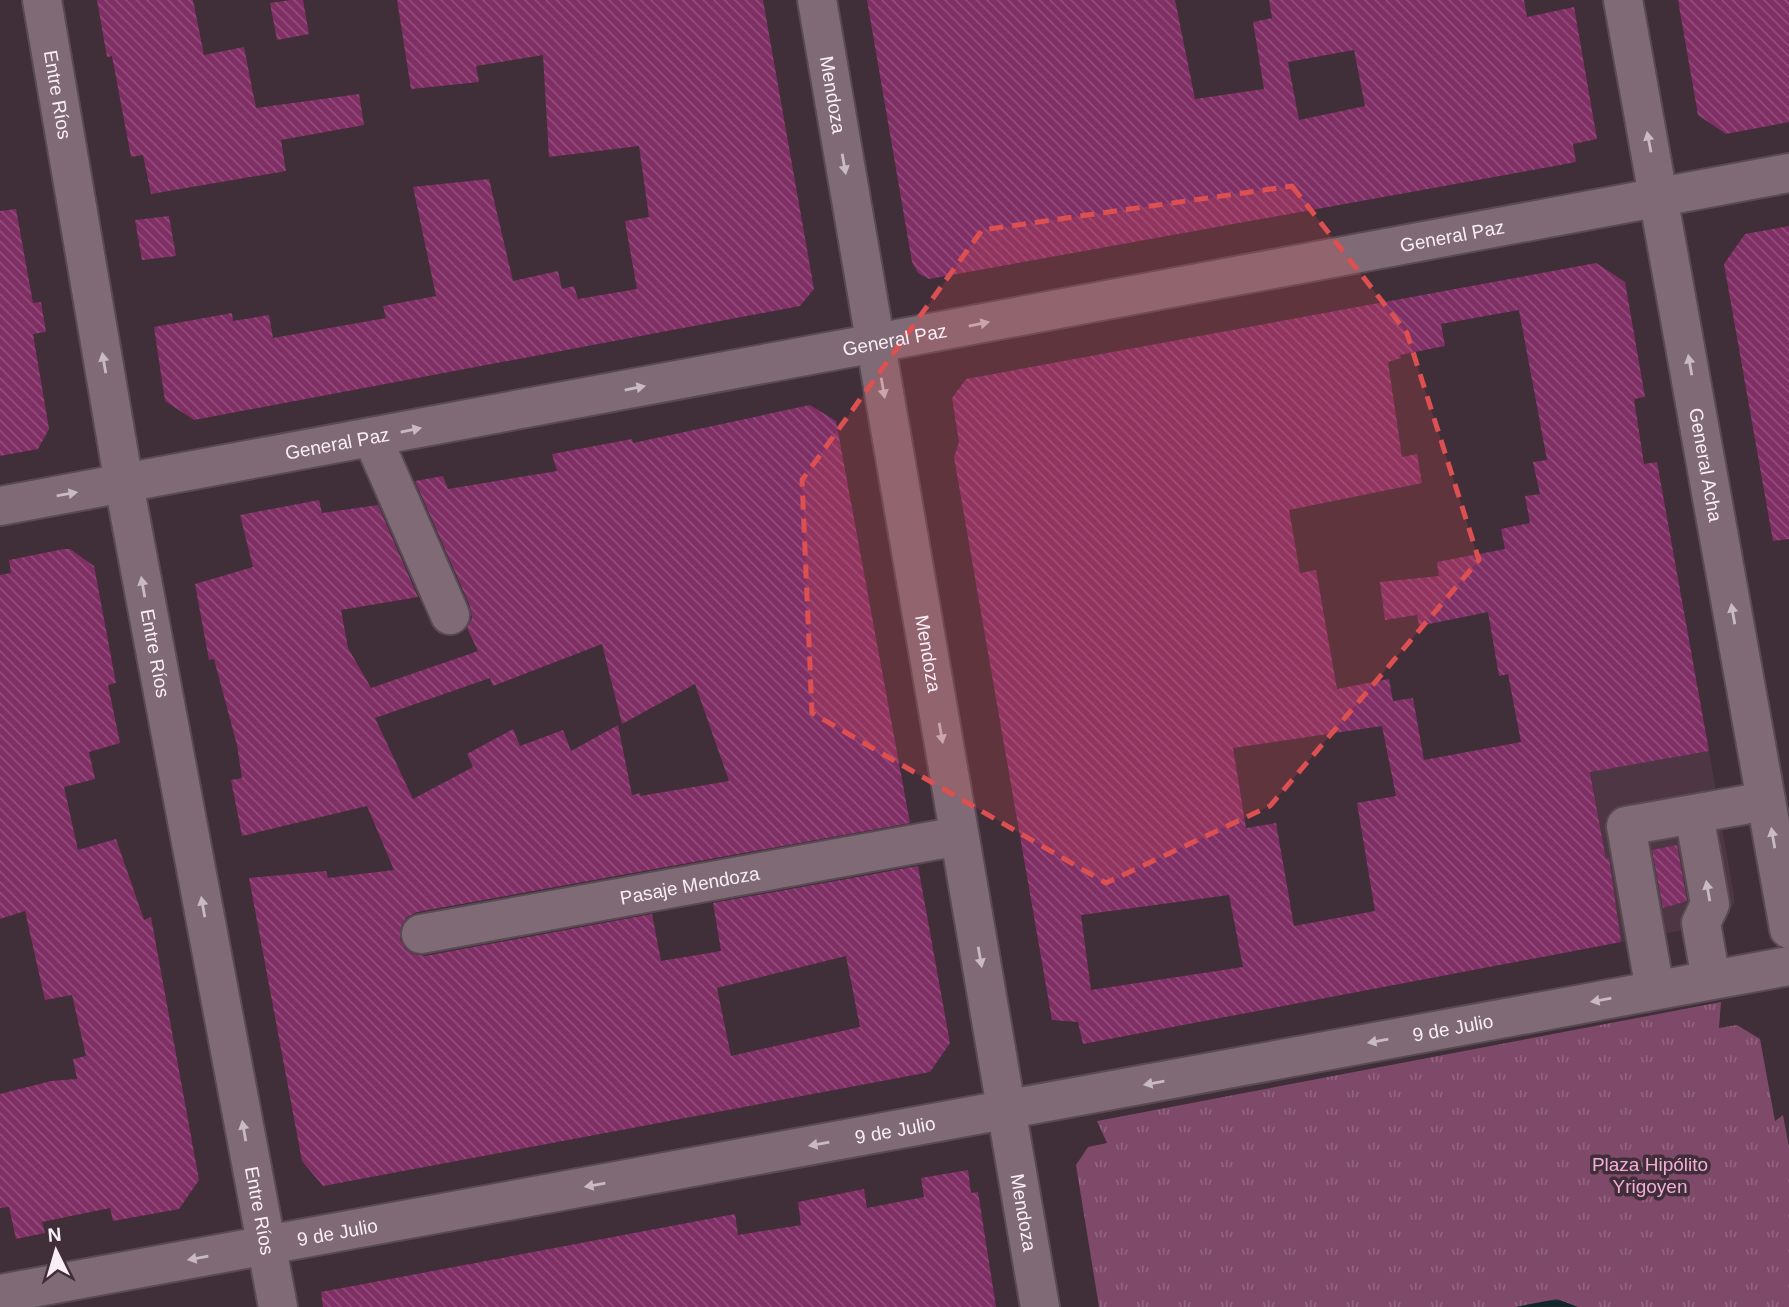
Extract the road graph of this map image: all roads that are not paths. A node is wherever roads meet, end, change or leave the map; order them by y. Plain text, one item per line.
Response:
1 (42, 0) edge
2 (817, 0) edge
3 (1623, 0) edge
4 (1789, 173) edge
5 (1660, 197) junction
6 (875, 343) junction
7 (372, 437) junction
8 (124, 484) junction
9 (0, 506) edge
10 (450, 615) dead end
11 (1766, 801) junction
12 (1670, 818) junction
13 (959, 836) junction
14 (1789, 929) edge
15 (421, 934) dead end
16 (1789, 966) edge
17 (1704, 981) junction
18 (1655, 990) junction
19 (1006, 1110) junction
20 (265, 1246) junction
21 (0, 1294) edge
22 (278, 1307) edge
23 (1040, 1307) edge

8 -> 1 street, Entre Ríos
2 -> 6 street, Mendoza
5 -> 3 street, General Acha
4 - 5 street, General Paz
6 -> 5 street, General Paz
11 -> 5 street, General Acha
7 -> 6 street, General Paz
6 -> 13 street, Mendoza
7 - 8 street, General Paz
7 - 10 street
9 -> 8 street, General Paz
20 -> 8 street, Entre Ríos
11 - 12 street
14 -> 11 street, General Acha
12 - 17 street
17 -> 12 street
12 - 18 street
13 - 15 street, Pasaje Mendoza
13 -> 19 street, Mendoza
16 - 17 street, 9 de Julio
17 - 18 street, 9 de Julio
18 -> 19 street, 9 de Julio
19 -> 20 street, 9 de Julio
19 - 23 street, Mendoza
20 -> 21 street, 9 de Julio
20 - 22 street, Entre Ríos

